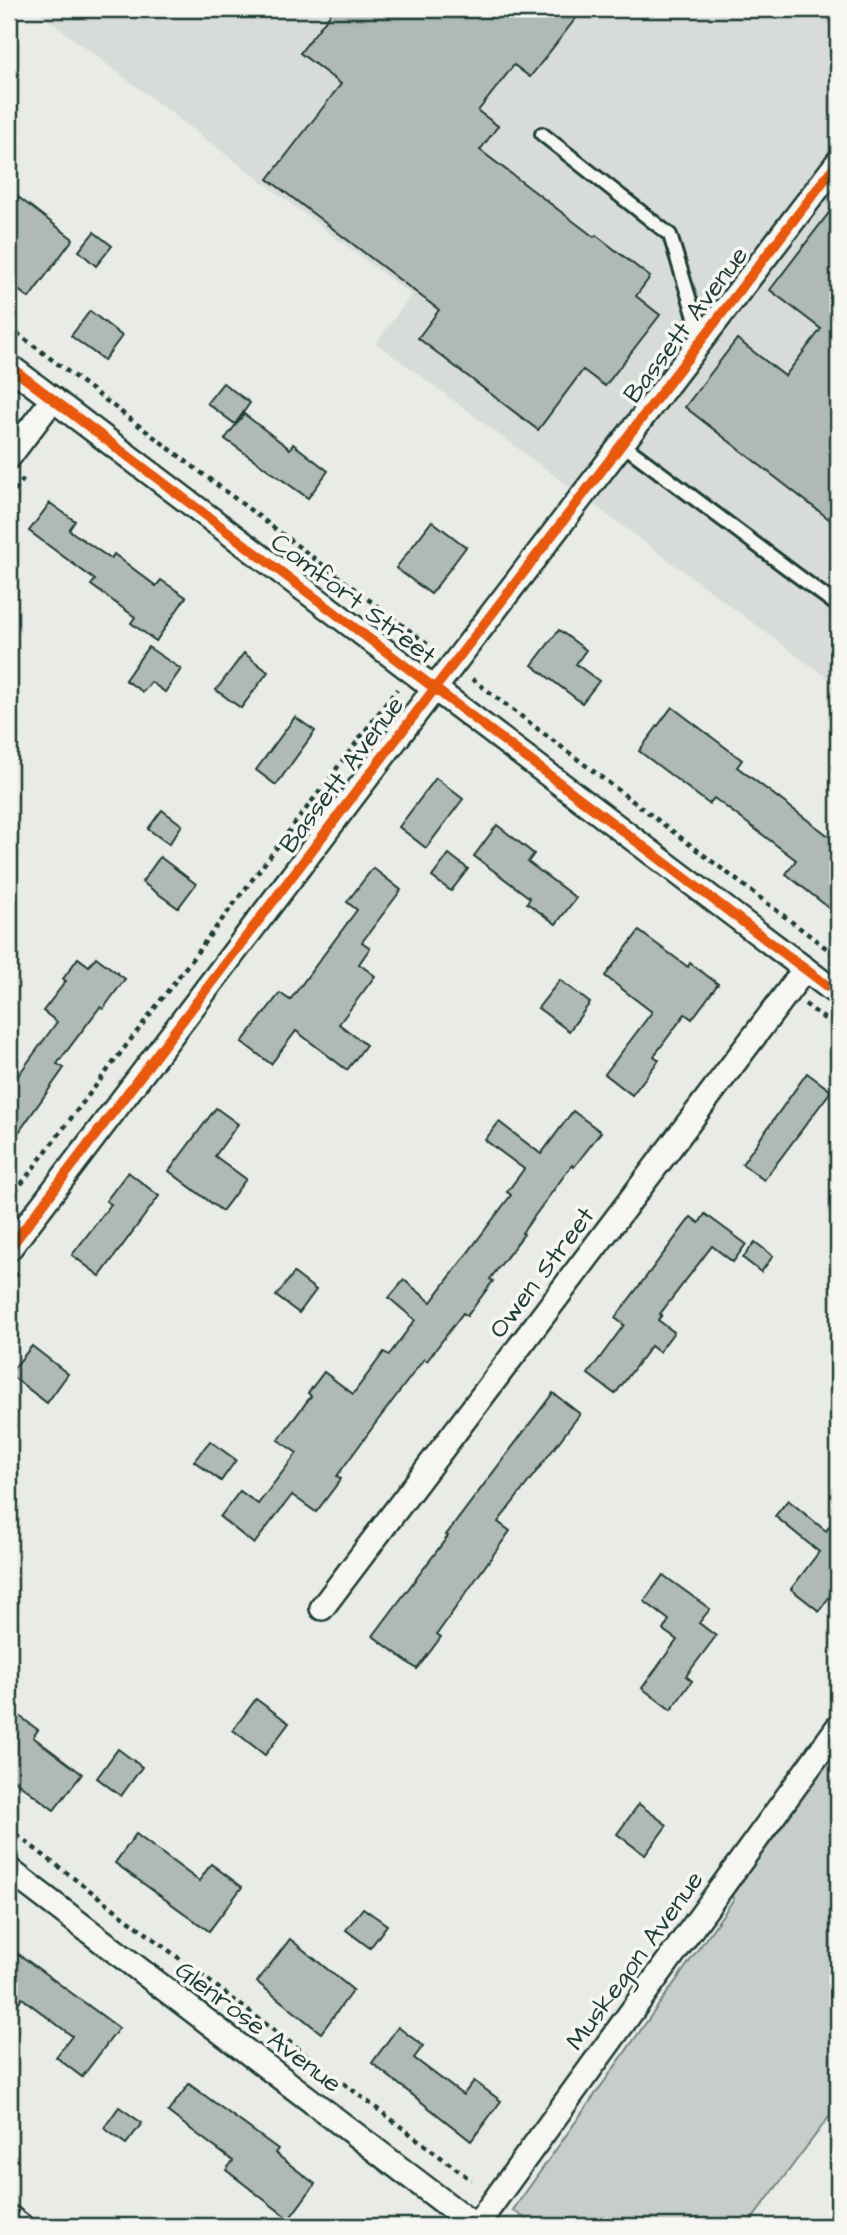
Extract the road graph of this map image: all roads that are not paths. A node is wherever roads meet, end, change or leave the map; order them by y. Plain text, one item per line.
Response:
1 (542, 134) dead end
2 (838, 162) edge
3 (702, 340) junction
4 (9, 366) edge
5 (53, 399) junction
6 (622, 444) junction
7 (9, 457) edge
8 (838, 606) edge
9 (435, 688) junction
10 (805, 969) junction
11 (838, 994) edge
12 (9, 1249) edge
13 (321, 1608) dead end
14 (838, 1727) edge
15 (9, 1870) edge
16 (9, 2217) edge
17 (21, 2226) edge
18 (475, 2226) edge

1 - 3 lane
2 - 3 street, Bassett Avenue
3 - 6 street, Bassett Avenue
4 - 5 street, Comfort Street
5 - 7 street
5 - 9 street, Comfort Street
6 - 8 lane
6 - 9 street, Bassett Avenue
9 - 10 street, Comfort Street
9 - 12 street, Bassett Avenue
10 - 11 street, Comfort Street
10 - 13 street, Owen Street
14 - 18 street, Muskegon Avenue
15 - 18 street, Glenrose Avenue
16 - 17 street

